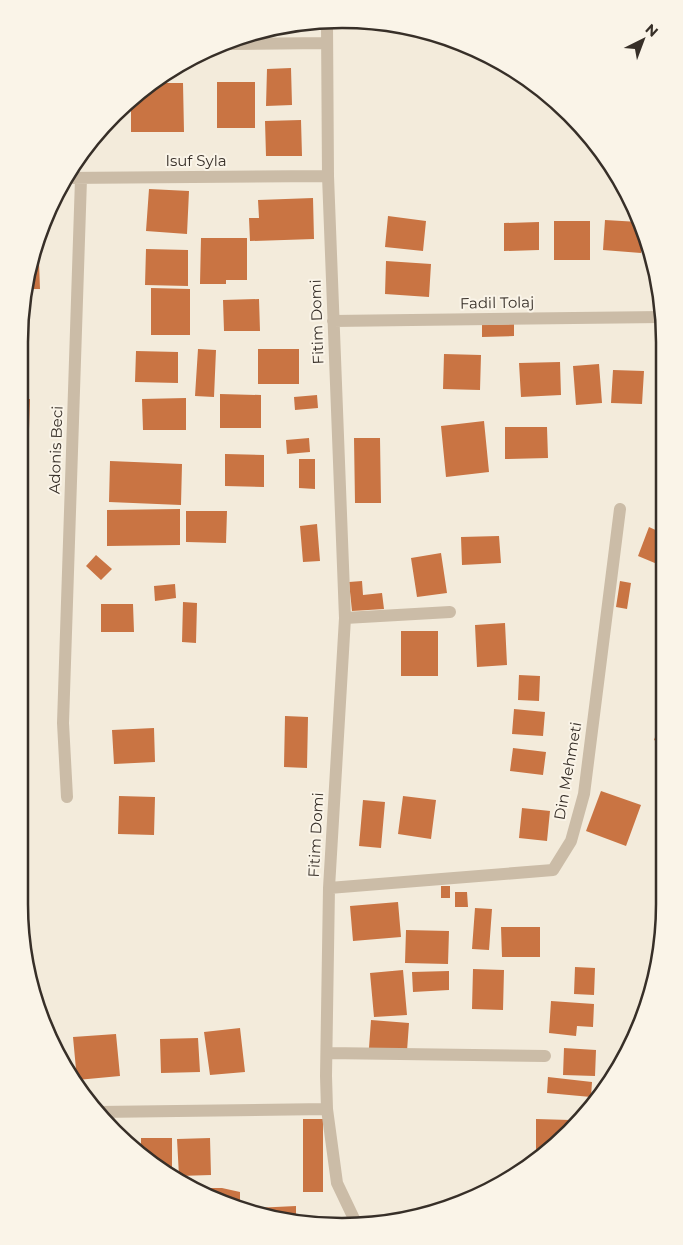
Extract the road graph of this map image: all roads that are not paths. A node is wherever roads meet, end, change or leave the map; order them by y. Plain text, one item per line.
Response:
1 (327, 28) edge
2 (327, 43) junction
3 (241, 44) edge
4 (328, 176) junction
5 (74, 178) edge
6 (81, 178) junction
7 (655, 317) edge
8 (333, 321) junction
9 (620, 509) dead end
10 (450, 612) dead end
11 (345, 618) junction
12 (67, 797) dead end
13 (329, 888) junction
14 (327, 1053) junction
15 (544, 1056) dead end
16 (327, 1109) junction
17 (106, 1112) edge
18 (353, 1217) edge

1 - 2 street, Fitim Domi
2 - 3 street
2 - 4 street, Fitim Domi
4 - 6 street, Isuf Syla
4 - 8 street, Fitim Domi
5 - 6 street, Isuf Syla
6 - 12 street, Adonis Beci
7 - 8 street, Fadil Tolaj
8 - 11 street, Fitim Domi
9 - 13 street, Din Mehmeti
10 - 11 street
11 - 13 street, Fitim Domi
13 - 14 street, Fitim Domi
14 - 15 street
14 - 16 street, Fitim Domi
16 - 17 street
16 - 18 street, Fitim Domi

